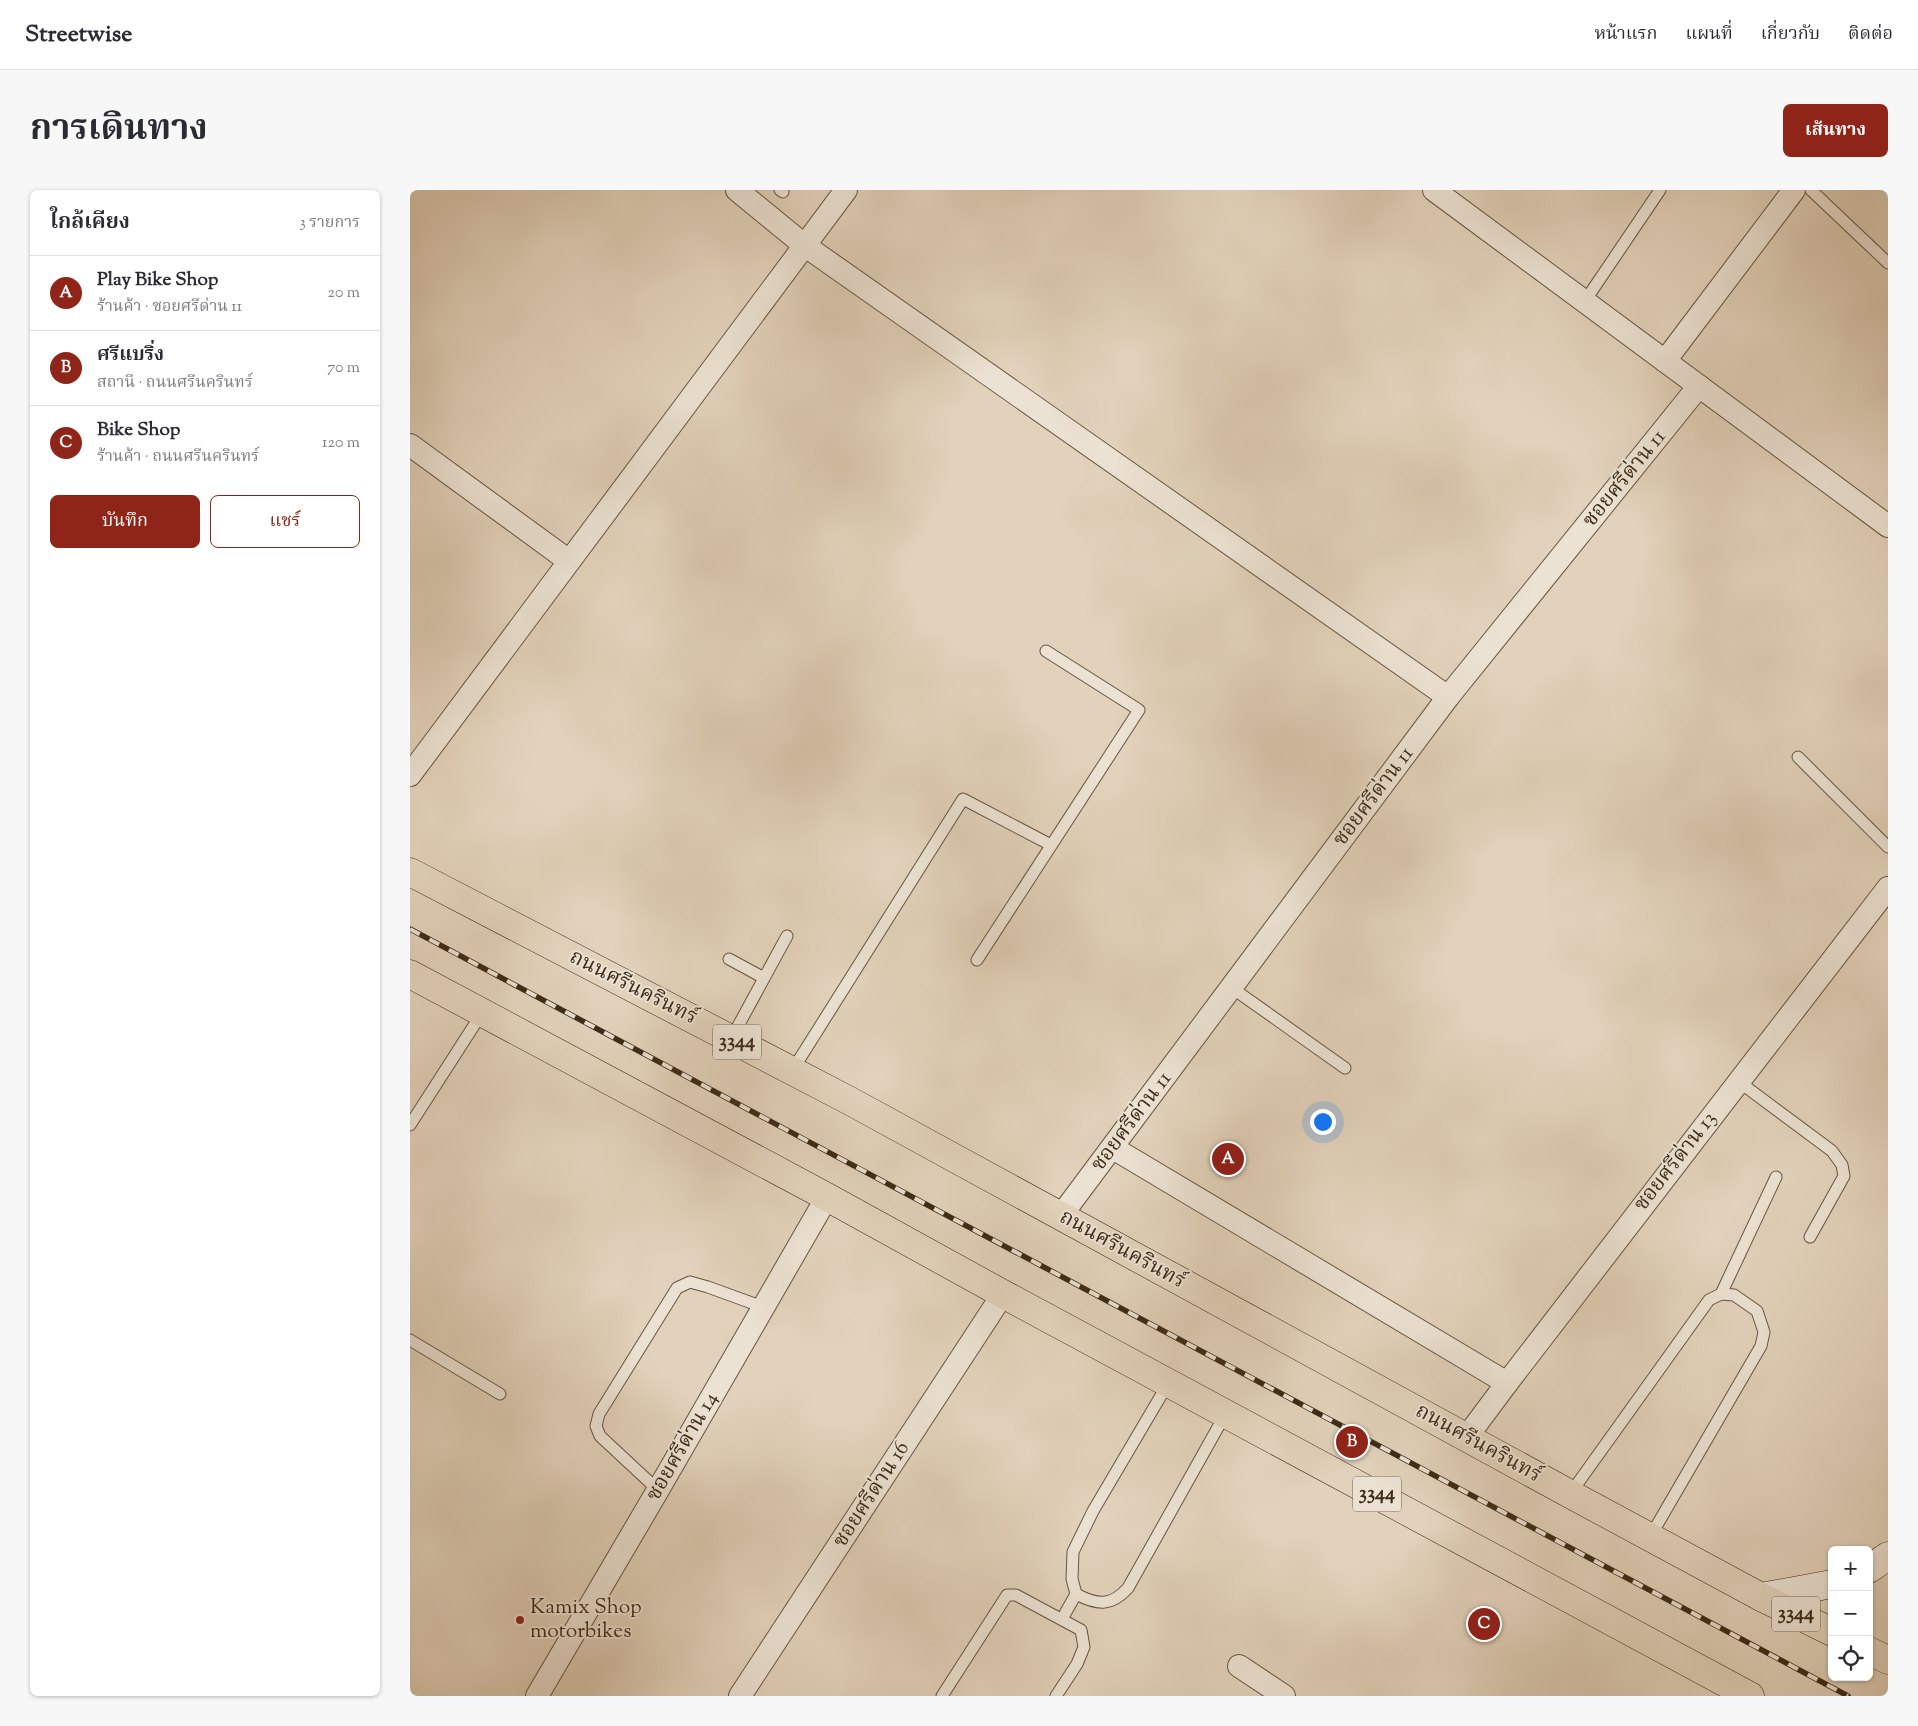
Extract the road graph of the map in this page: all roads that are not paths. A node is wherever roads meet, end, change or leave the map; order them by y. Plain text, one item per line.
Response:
1 (737, 190) edge
2 (846, 190) edge
3 (1434, 190) edge
4 (1660, 190) edge
5 (1794, 190) edge
6 (1811, 190) edge
7 (804, 245) junction
8 (1888, 263) edge
9 (1585, 301) junction
10 (1666, 361) junction
11 (1699, 386) junction
12 (410, 445) edge
13 (1888, 526) edge
14 (569, 561) junction
15 (1046, 651) dead end
16 (1448, 696) junction
17 (1798, 756) dead end
18 (410, 775) edge
19 (1051, 845) junction
20 (1888, 847) edge
21 (410, 872) edge
22 (1888, 888) edge
23 (787, 936) dead end
24 (729, 959) dead end
25 (977, 960) dead end
26 (410, 974) edge
27 (764, 978) junction
28 (1232, 988) junction
29 (482, 1013) junction
30 (731, 1039) junction
31 (1346, 1068) dead end
32 (792, 1071) junction
33 (1738, 1081) junction
34 (410, 1125) edge
35 (1113, 1148) junction
36 (1776, 1177) dead end
37 (826, 1197) junction
38 (1060, 1217) junction
39 (1810, 1237) dead end
40 (1004, 1294) junction
41 (1721, 1294) junction
42 (763, 1307) junction
43 (410, 1340) edge
44 (1169, 1382) junction
45 (1507, 1383) junction
46 (500, 1394) dead end
47 (1226, 1413) junction
48 (1466, 1438) junction
49 (658, 1490) junction
50 (1570, 1494) junction
51 (1650, 1537) junction
52 (1888, 1556) edge
53 (1873, 1567) edge
54 (1828, 1585) edge
55 (1076, 1594) junction
56 (1761, 1597) junction
57 (1062, 1619) junction
58 (1828, 1630) edge
59 (1873, 1653) edge
60 (1888, 1660) edge
61 (1239, 1666) dead end
62 (537, 1696) edge
63 (740, 1696) edge
64 (942, 1696) edge
65 (1056, 1696) edge
66 (1284, 1696) edge
67 (1750, 1696) edge

1 - 7 street
2 - 7 street
3 - 9 street
4 - 9 lane
5 - 10 street
6 - 8 lane
7 - 14 street
7 - 16 street
9 - 10 street
10 - 11 street
11 - 13 street
11 - 16 street, ซอยศรีด่าน 11
12 - 14 street
14 - 18 street
15 - 19 lane
16 - 28 street, ซอยศรีด่าน 11
17 - 20 lane
19 - 25 lane
19 - 32 lane
21 - 30 main road, ถนนศรีนครินทร์ / 3344
22 - 33 street, ซอยศรีด่าน 13
23 - 27 lane
24 - 27 lane
26 - 29 main road, 3344
27 - 30 lane
28 - 31 lane
28 - 35 street, ซอยศรีด่าน 11
29 - 34 lane
29 - 37 main road, 3344
30 - 32 main road, ถนนศรีนครินทร์ / 3344
32 - 38 main road, ถนนศรีนครินทร์ / 3344
33 - 39 lane
33 - 45 street, ซอยศรีด่าน 13
35 - 38 street, ซอยศรีด่าน 11
35 - 45 street
36 - 41 lane
37 - 40 main road, 3344
37 - 42 street, ซอยศรีด่าน 14
38 - 48 main road, ถนนศรีนครินทร์ / 3344
40 - 44 main road, 3344
40 - 63 street, ซอยศรีด่าน 16
41 - 50 lane
41 - 51 lane
42 - 49 street, ซอยศรีด่าน 14
42 - 49 lane
43 - 46 lane
44 - 47 main road, 3344
44 - 55 lane
45 - 48 street, ซอยศรีด่าน 13
47 - 55 lane
47 - 67 main road, 3344
48 - 50 main road, ถนนศรีนครินทร์ / 3344
49 - 62 street, ซอยศรีด่าน 14
50 - 51 main road, ถนนศรีนครินทร์ / 3344
51 - 56 main road, ถนนศรีนครินทร์ / 3344
52 - 53 main road
54 - 56 main road
55 - 57 lane
56 - 58 main road, ถนนศรีนครินทร์ / 3344
57 - 64 lane
57 - 65 lane
59 - 60 main road
61 - 66 street

